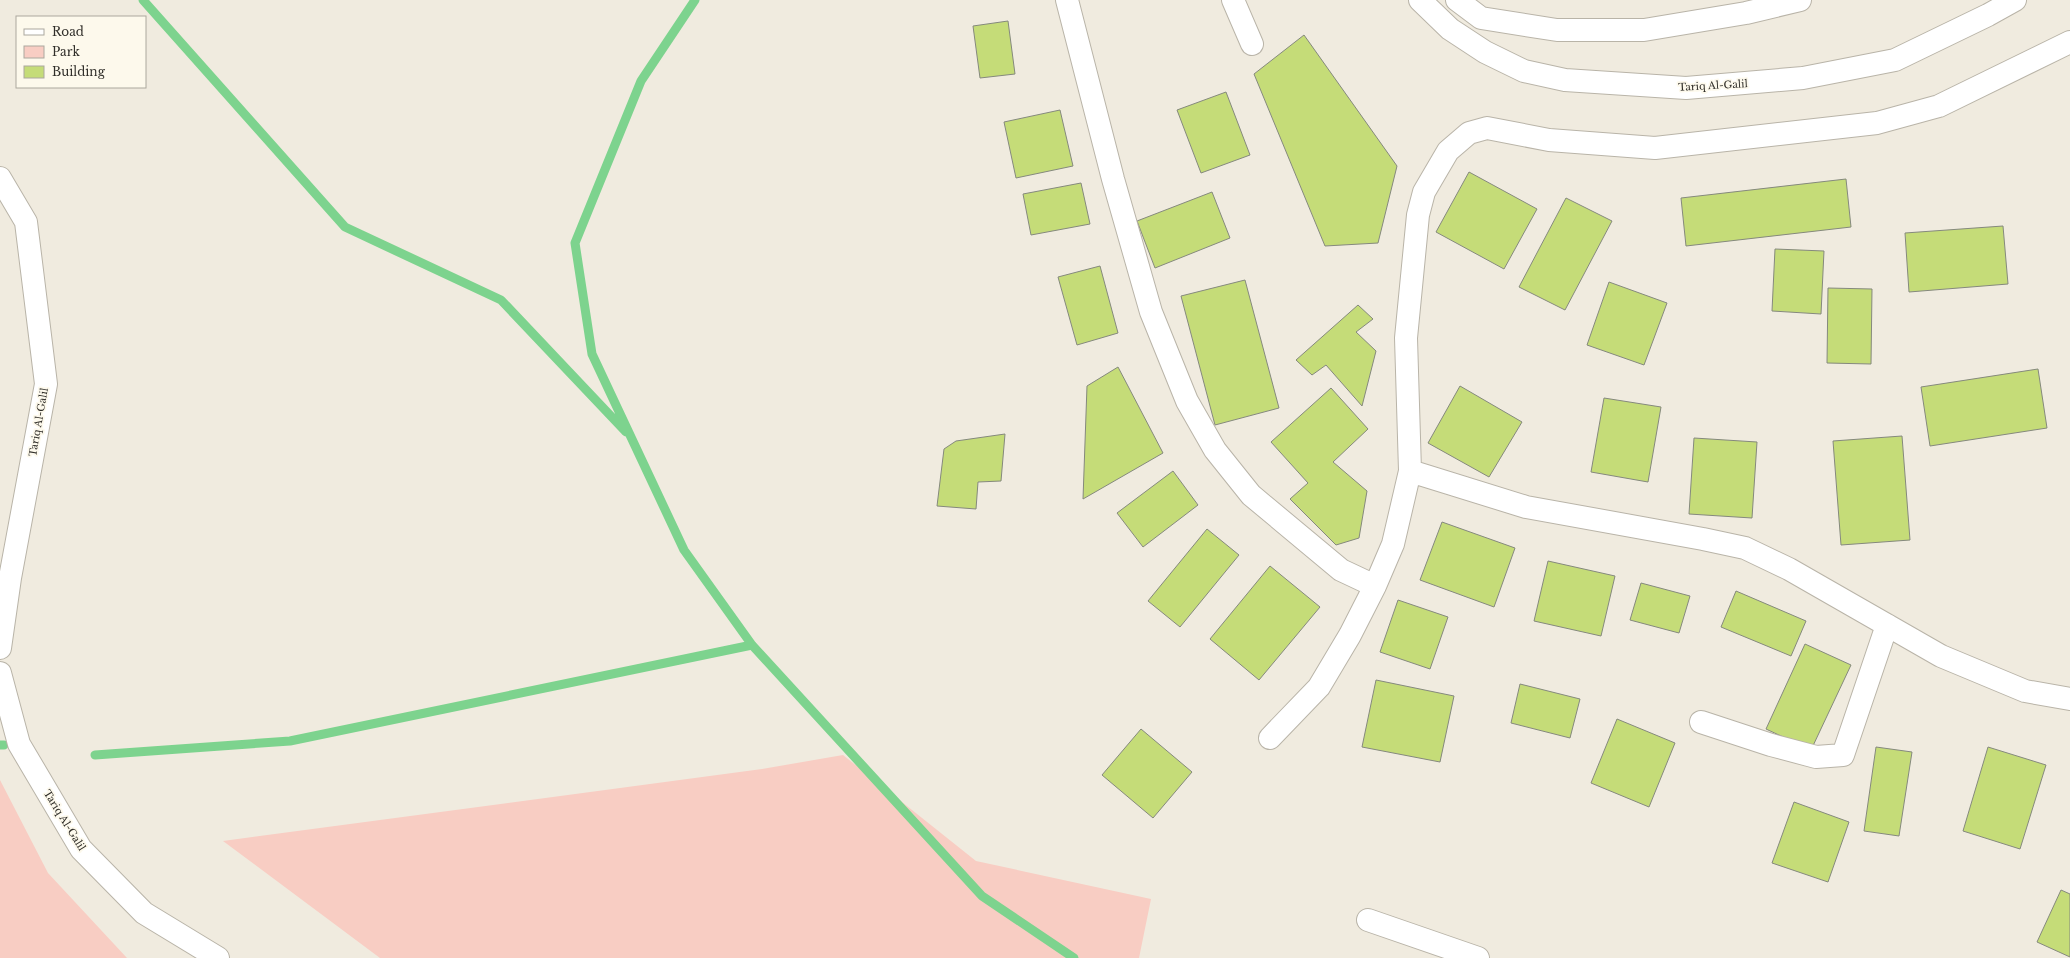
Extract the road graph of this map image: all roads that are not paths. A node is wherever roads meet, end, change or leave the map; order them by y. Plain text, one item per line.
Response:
1 (1067, 0) edge
2 (1233, 0) edge
3 (1420, 0) edge
4 (1457, 0) edge
5 (1800, 0) edge
6 (2015, 0) edge
7 (1770, 4) edge
8 (2070, 42) edge
9 (1252, 44) dead end
10 (0, 178) edge
11 (1410, 471) junction
12 (1375, 586) junction
13 (1887, 625) junction
14 (0, 648) edge
15 (0, 673) edge
16 (2070, 699) edge
17 (1701, 722) dead end
18 (1270, 738) dead end
19 (1368, 920) dead end
20 (218, 958) edge
21 (1478, 958) edge

1 - 12 street
2 - 9 street
3 - 6 street, Tariq Al-Galil
4 - 7 street
5 - 7 street
8 - 11 street
10 - 14 street, Tariq Al-Galil
11 - 12 street
11 - 13 street
12 - 18 street
13 - 16 street
13 - 17 street
15 - 20 street, Tariq Al-Galil
19 - 21 street

